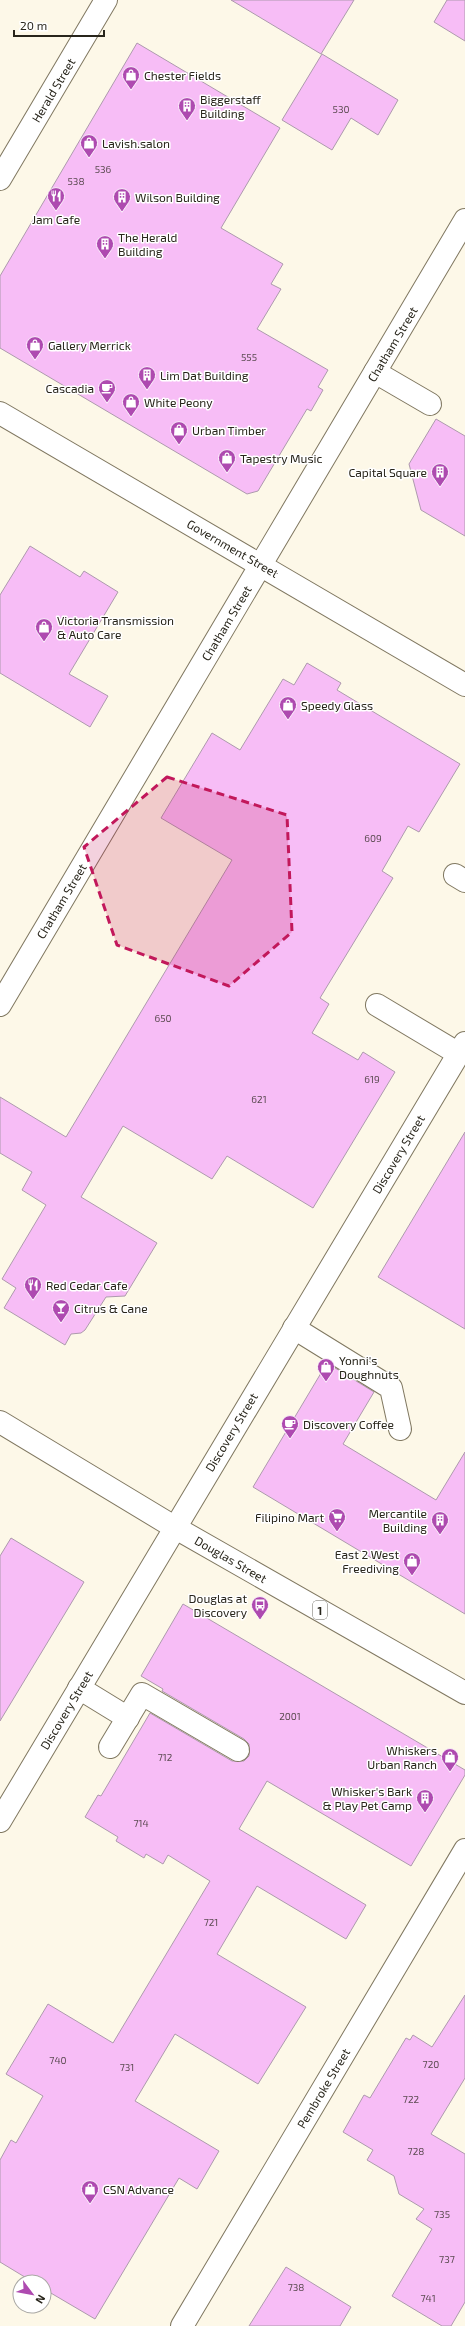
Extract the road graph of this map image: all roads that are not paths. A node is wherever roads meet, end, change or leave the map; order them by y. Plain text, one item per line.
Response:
1 (106, 0) edge
2 (0, 179) edge
3 (465, 220) edge
4 (458, 247) edge
5 (375, 372) junction
6 (430, 404) dead end
7 (0, 413) edge
8 (261, 565) junction
9 (465, 685) edge
10 (377, 1004) dead end
11 (0, 1005) edge
12 (462, 1048) edge
13 (294, 1328) junction
14 (0, 1422) edge
15 (400, 1429) dead end
16 (174, 1527) junction
17 (79, 1688) junction
18 (465, 1693) edge
19 (128, 1718) junction
20 (110, 1747) dead end
21 (238, 1750) dead end
22 (0, 1821) edge
23 (465, 1850) edge
24 (182, 2326) edge

1 - 2 street, Herald Street
3 - 4 street, Chatham Street
4 - 5 street, Chatham Street
5 - 6 street
5 - 8 street, Chatham Street
7 - 8 street, Government Street
8 - 9 street, Government Street
8 - 11 street, Chatham Street
10 - 12 street
12 - 13 street, Discovery Street
13 - 15 street
13 - 16 street, Discovery Street
14 - 16 street, Douglas Street / 1
16 - 17 street, Discovery Street
16 - 18 street, Douglas Street / 1
17 - 19 street
17 - 22 street, Discovery Street
19 - 20 street
19 - 21 street
23 - 24 street, Pembroke Street

